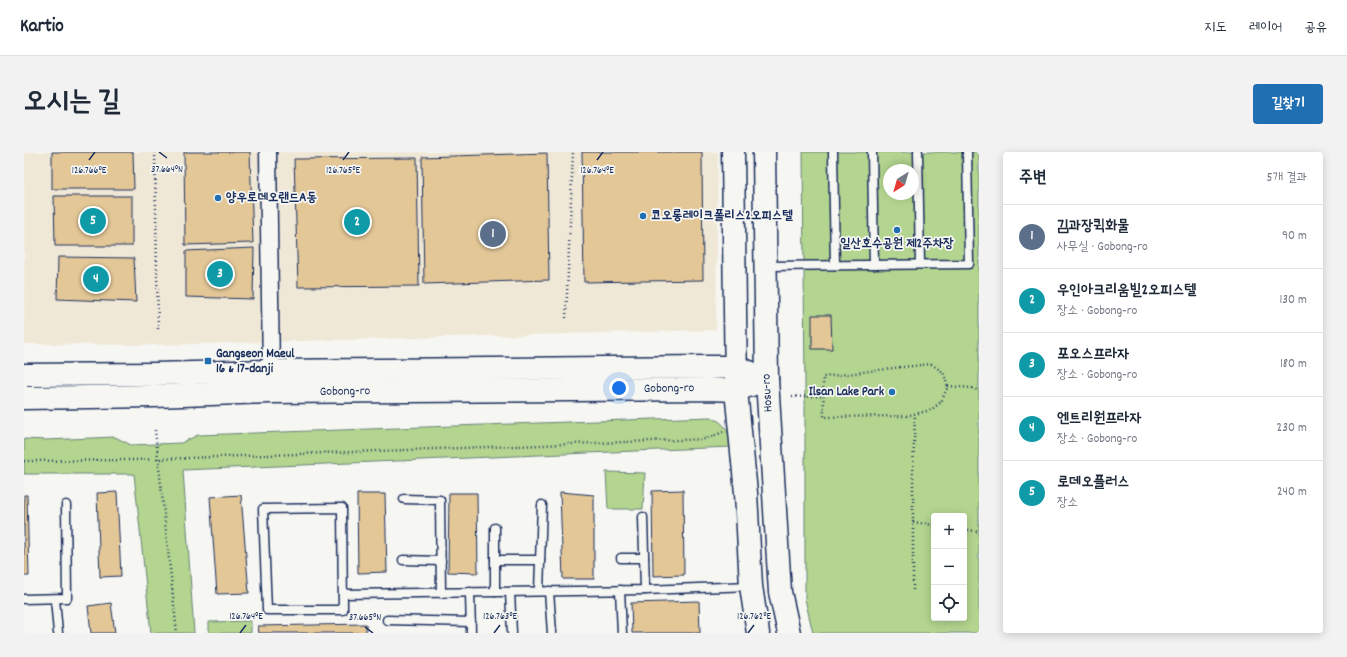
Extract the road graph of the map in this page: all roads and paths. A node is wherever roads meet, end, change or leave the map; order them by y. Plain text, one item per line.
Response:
1 (155, 152) edge
2 (268, 152) edge
3 (573, 152) edge
4 (733, 152) edge
5 (764, 152) edge
6 (833, 152) edge
7 (872, 152) edge
8 (918, 152) edge
9 (967, 152) edge
10 (920, 264) junction
11 (835, 265) junction
12 (874, 265) junction
13 (765, 266) junction
14 (566, 318) dead end
15 (158, 330) dead end
16 (736, 367) junction
17 (271, 371) junction
18 (24, 375) edge
19 (767, 379) junction
20 (948, 386) junction
21 (736, 390) junction
22 (979, 390) edge
23 (823, 396) junction
24 (792, 397) dead end
25 (24, 398) edge
26 (915, 414) junction
27 (155, 430) dead end
28 (727, 430) dead end
29 (159, 459) junction
30 (24, 461) edge
31 (404, 499) dead end
32 (66, 505) dead end
33 (542, 505) dead end
34 (643, 517) dead end
35 (913, 522) junction
36 (931, 525) edge
37 (495, 528) dead end
38 (967, 530) edge
39 (979, 532) edge
40 (621, 558) dead end
41 (644, 558) junction
42 (403, 560) dead end
43 (495, 560) junction
44 (540, 560) junction
45 (441, 561) junction
46 (751, 586) junction
47 (620, 590) junction
48 (645, 590) junction
49 (913, 590) dead end
50 (539, 591) junction
51 (549, 591) junction
52 (470, 592) junction
53 (495, 592) junction
54 (510, 592) junction
55 (441, 593) junction
56 (343, 594) junction
57 (24, 599) edge
58 (55, 599) junction
59 (387, 620) dead end
60 (471, 622) junction
61 (58, 633) edge
62 (177, 633) edge
63 (471, 633) edge
64 (512, 633) edge
65 (552, 633) edge
66 (622, 633) edge
67 (758, 633) edge
68 (789, 633) edge

1 - 15 path
2 - 17 street
3 - 14 path
4 - 16 main road
5 - 13 main road, Hosu-ro
6 - 11 lane
7 - 12 lane
8 - 10 lane
9 - 10 lane
10 - 12 lane
11 - 12 lane
11 - 13 lane
13 - 19 main road, Hosu-ro
16 - 17 main road, Gobong-ro
16 - 19 main road, Gobong-ro
16 - 21 main road
17 - 18 main road, Gobong-ro
19 - 21 main road, Gobong-ro
19 - 68 main road, Hosu-ro
20 - 22 path
20 - 23 path
20 - 26 path
21 - 25 main road, Gobong-ro
21 - 46 main road
23 - 24 path
23 - 26 path
26 - 35 path
27 - 29 path
28 - 29 path
29 - 30 path
29 - 62 path
31 - 45 lane
32 - 58 lane
33 - 44 lane
34 - 41 lane
35 - 36 path
35 - 49 path
37 - 43 lane
38 - 39 path
40 - 41 lane
41 - 48 lane
42 - 45 lane
43 - 44 lane
43 - 53 lane
44 - 50 lane
45 - 55 lane
46 - 48 lane
46 - 67 main road
47 - 48 lane
47 - 51 lane
47 - 66 lane
50 - 51 lane
50 - 54 lane
51 - 65 lane
52 - 53 lane
52 - 55 lane
52 - 60 lane
53 - 54 lane
54 - 64 lane
55 - 56 lane
56 - 56 lane
57 - 58 lane
58 - 61 lane
59 - 60 lane
60 - 63 lane

